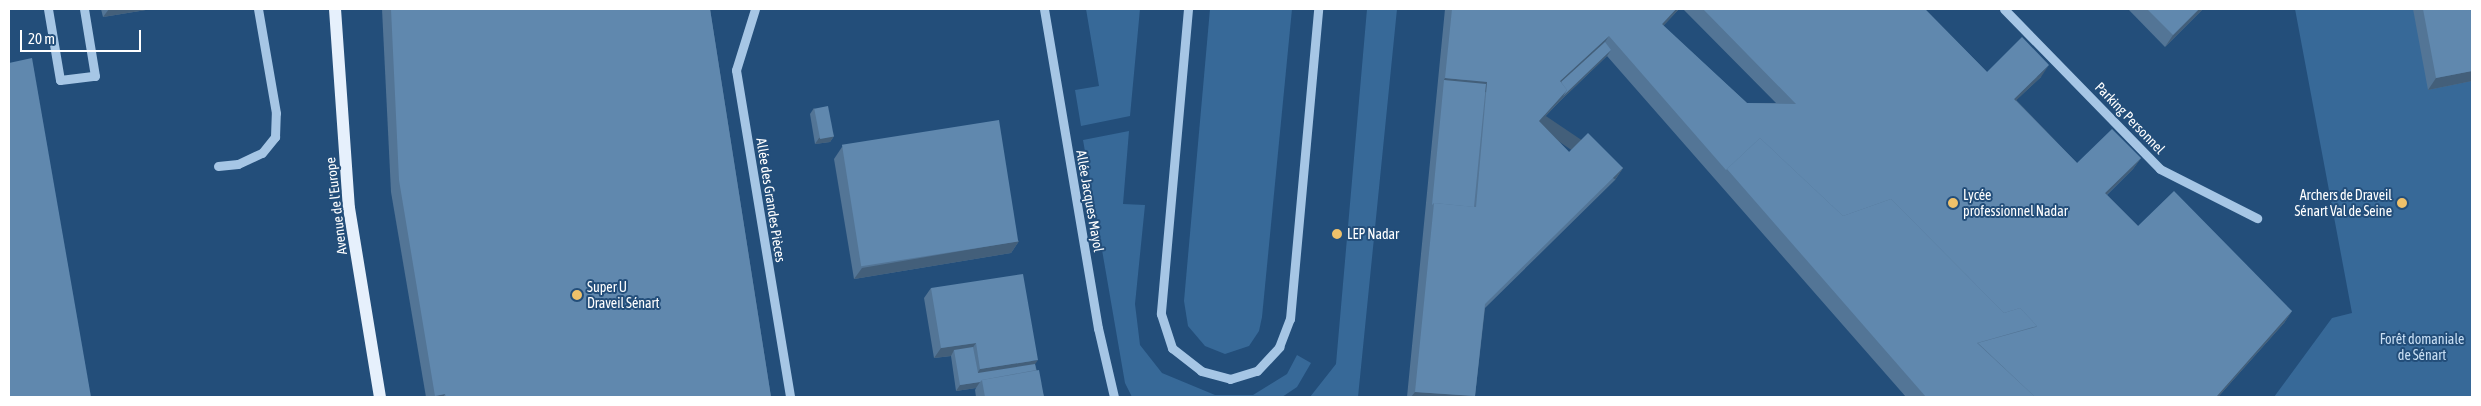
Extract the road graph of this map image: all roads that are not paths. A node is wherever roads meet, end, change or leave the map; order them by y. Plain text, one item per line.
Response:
1 (48, 9) edge
2 (84, 9) edge
3 (258, 9) edge
4 (335, 9) edge
5 (755, 9) edge
6 (1044, 9) edge
7 (1188, 9) edge
8 (1318, 9) edge
9 (2004, 9) edge
10 (218, 166) dead end
11 (2257, 218) dead end
12 (380, 397) edge
13 (790, 397) edge
14 (1114, 397) edge

1 - 2 lane
3 - 10 lane
4 - 12 main road, Avenue de l'Europe
5 - 13 lane, Allée des Grandes Pièces
6 - 14 lane, Allée Jacques Mayol
7 - 8 lane
9 - 11 lane, Parking Personnel

